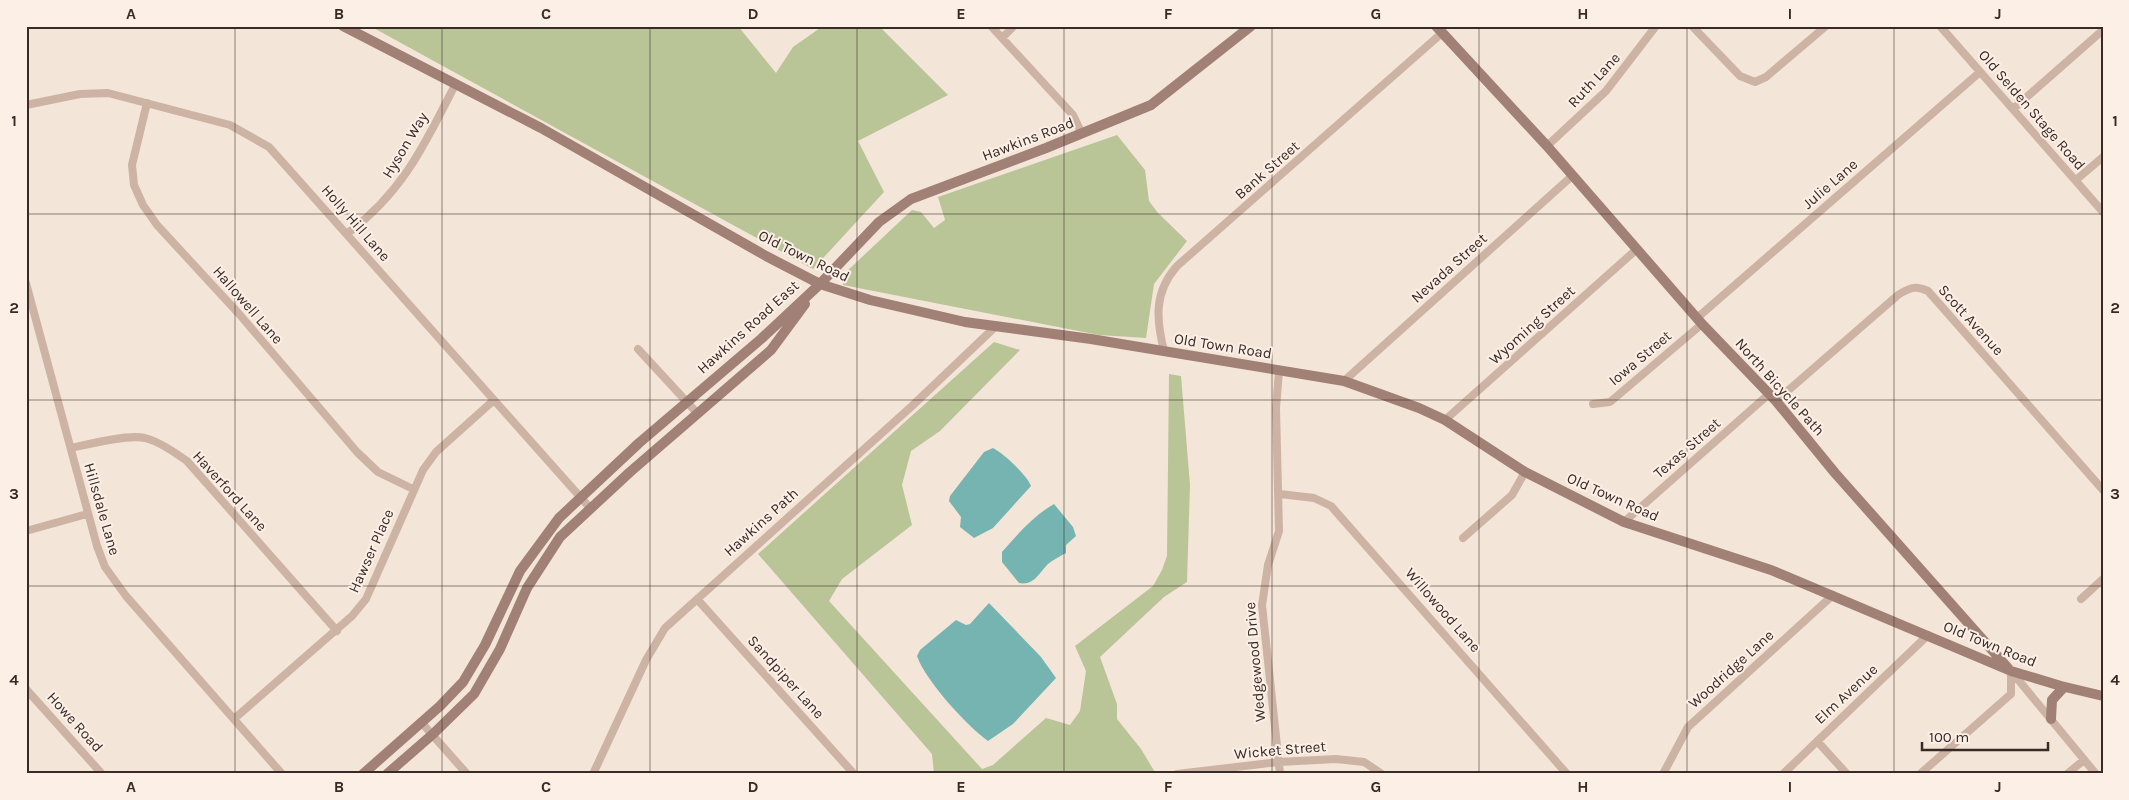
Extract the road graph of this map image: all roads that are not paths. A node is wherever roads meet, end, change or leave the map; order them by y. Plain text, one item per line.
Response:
1 (343, 26) edge
2 (991, 26) edge
3 (1014, 26) edge
4 (1251, 26) edge
5 (1656, 26) edge
6 (1692, 26) edge
7 (1826, 26) edge
8 (1940, 26) edge
9 (1439, 30) edge
10 (2103, 30) edge
11 (1002, 38) junction
12 (1980, 72) junction
13 (455, 85) junction
14 (146, 103) junction
15 (26, 105) edge
16 (2013, 109) junction
17 (1082, 134) junction
18 (1547, 146) junction
19 (2103, 157) edge
20 (1572, 176) junction
21 (2076, 180) junction
22 (2103, 212) edge
23 (348, 233) junction
24 (1637, 249) junction
25 (26, 283) edge
26 (820, 284) junction
27 (1700, 321) junction
28 (995, 327) junction
29 (638, 348) dead end
30 (1164, 352) junction
31 (1278, 370) junction
32 (1344, 381) junction
33 (1772, 398) junction
34 (494, 400) junction
35 (686, 402) junction
36 (1593, 404) dead end
37 (698, 414) junction
38 (1445, 420) junction
39 (71, 448) junction
40 (1524, 472) junction
41 (413, 489) junction
42 (2103, 490) edge
43 (1280, 494) junction
44 (580, 497) junction
45 (590, 508) junction
46 (88, 514) junction
47 (1624, 522) junction
48 (26, 531) edge
49 (1463, 538) dead end
50 (2103, 579) edge
51 (1833, 595) junction
52 (697, 599) junction
53 (2081, 599) dead end
54 (337, 631) junction
55 (1976, 632) junction
56 (1928, 635) junction
57 (1962, 649) junction
58 (2011, 670) junction
59 (2064, 687) junction
60 (26, 689) edge
61 (2103, 696) edge
62 (234, 719) junction
63 (2051, 719) junction
64 (421, 722) junction
65 (433, 734) junction
66 (1817, 740) junction
67 (2084, 760) junction
68 (1279, 762) junction
69 (102, 774) edge
70 (282, 774) edge
71 (364, 774) edge
72 (388, 774) edge
73 (467, 774) edge
74 (593, 774) edge
75 (854, 774) edge
76 (1177, 774) edge
77 (1280, 774) edge
78 (1382, 774) edge
79 (1567, 774) edge
80 (1663, 774) edge
81 (1783, 774) edge
82 (1847, 774) edge
83 (1920, 774) edge
84 (2067, 774) edge
85 (2096, 774) edge

1 - 13 street, Old Town Road
2 - 11 street
3 - 11 street
4 - 17 street, Hawkins Road
5 - 18 street, Ruth Lane
6 - 7 street
8 - 12 street, Old Selden Stage Road
9 - 18 street, North Bicycle Path
9 - 30 street, Bank Street
10 - 16 street
11 - 17 street
12 - 16 street, Old Selden Stage Road
12 - 27 street, Julie Lane
13 - 23 street, Hyson Way
13 - 26 street, Old Town Road
14 - 15 street, Holly Hill Lane
14 - 23 street, Holly Hill Lane
14 - 41 street, Hallowell Lane
16 - 21 street, Old Selden Stage Road
17 - 26 street, Hawkins Road
18 - 20 street, North Bicycle Path
19 - 21 street
20 - 24 street, North Bicycle Path
20 - 32 street, Nevada Street
21 - 22 street, Old Selden Stage Road
23 - 34 street, Holly Hill Lane
24 - 27 street, North Bicycle Path
24 - 38 street, Wyoming Street
25 - 39 street, Hillsdale Lane
26 - 28 street, Old Town Road
26 - 35 street, Hawkins Road East
26 - 37 street, Hawkins Road East
27 - 33 street, North Bicycle Path
27 - 36 street, Iowa Street
28 - 30 street, Old Town Road
28 - 52 street, Hawkins Path
29 - 35 street
30 - 31 street, Old Town Road
31 - 32 street, Old Town Road
31 - 43 street, Wedgewood Drive
32 - 38 street, Old Town Road
33 - 42 street, Scott Avenue
33 - 47 street, Texas Street
33 - 55 street, North Bicycle Path
34 - 41 street, Hawser Place
34 - 44 street, Holly Hill Lane
35 - 37 street
35 - 44 street, Hawkins Road East
37 - 45 street, Hawkins Road East
38 - 40 street, Old Town Road
39 - 46 street, Hillsdale Lane
39 - 54 street, Haverford Lane
40 - 47 street, Old Town Road
40 - 49 street
41 - 54 street, Hawser Place
43 - 68 street, Wedgewood Drive
43 - 79 street, Willowood Lane
44 - 45 street, Holly Hill Lane
44 - 64 street, Hawkins Road East
45 - 65 street, Hawkins Road East
46 - 48 street
46 - 62 street, Hillsdale Lane
47 - 51 street, Old Town Road
50 - 53 street
51 - 56 street, Old Town Road
51 - 80 street, Woodridge Lane
52 - 74 street, Hawkins Path
52 - 75 street, Sandpiper Lane
54 - 62 street, Hawser Place
55 - 57 street
55 - 58 street, North Bicycle Path
56 - 57 street, Old Town Road
56 - 66 street, Elm Avenue
57 - 58 street, Old Town Road
58 - 59 street, Old Town Road
58 - 63 street, North Bicycle Path
58 - 83 street
59 - 61 street, Old Town Road
59 - 63 street
60 - 69 street, Howe Road
62 - 70 street, Hillsdale Lane
63 - 67 street, North Bicycle Path
64 - 65 street
64 - 71 street, Hawkins Road East
65 - 72 street, Hawkins Road East
65 - 73 street
66 - 81 street, Elm Avenue
66 - 82 street
67 - 84 street
67 - 85 street, North Bicycle Path
68 - 76 street, Wicket Street
68 - 77 street, Wedgewood Drive
68 - 78 street, Wicket Street

